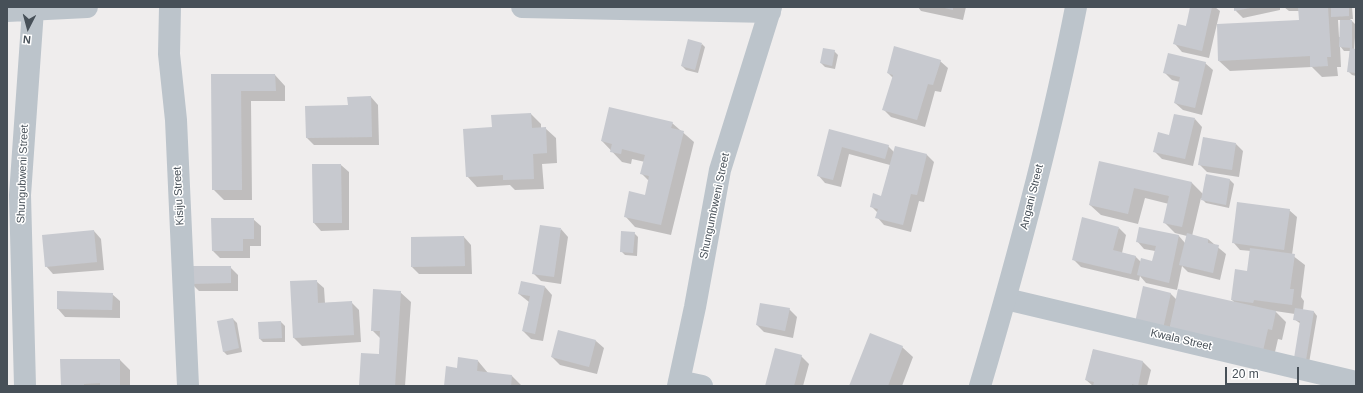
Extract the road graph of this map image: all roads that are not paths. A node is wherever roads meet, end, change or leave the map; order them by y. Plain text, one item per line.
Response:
1 (87, 7) edge
2 (170, 7) edge
3 (522, 7) edge
4 (1076, 7) edge
5 (33, 10) junction
6 (771, 10) edge
7 (7, 11) edge
8 (1006, 299) junction
9 (1356, 382) edge
10 (678, 383) edge
11 (24, 386) edge
12 (188, 386) edge
13 (702, 386) edge
14 (980, 386) edge

1 - 5 street
2 - 12 street, Kisiju Street
3 - 6 street
4 - 8 street, Angani Street
5 - 7 street
5 - 11 street, Shungubweni Street
6 - 10 street, Shungumbweni Street
8 - 9 street, Kwala Street
8 - 14 street, Angani Street
10 - 13 street

